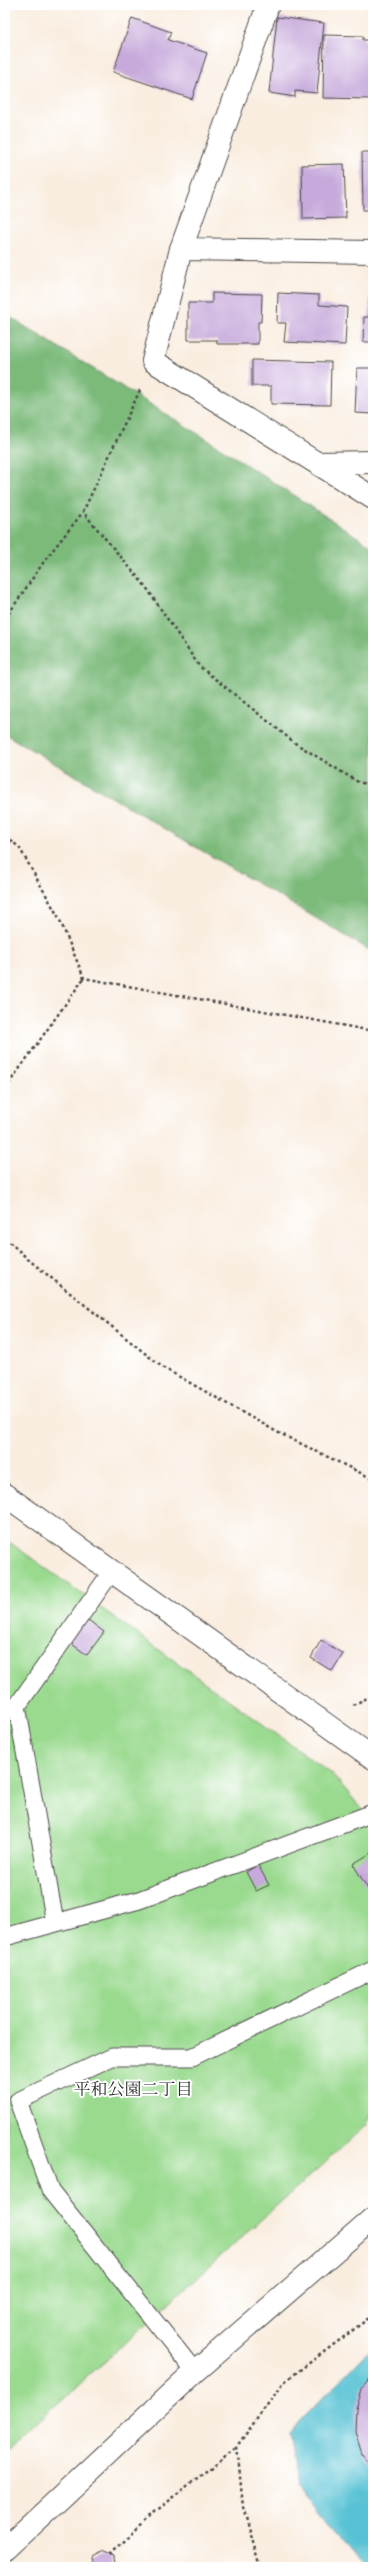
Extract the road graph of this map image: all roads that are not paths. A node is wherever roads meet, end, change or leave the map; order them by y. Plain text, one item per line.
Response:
1 (268, 5) edge
2 (181, 249) junction
3 (373, 252) edge
4 (373, 462) edge
5 (318, 463) junction
6 (373, 498) edge
7 (5, 1495) edge
8 (112, 1571) junction
9 (373, 1758) edge
10 (373, 1813) edge
11 (55, 1923) junction
12 (5, 1937) edge
13 (373, 1970) edge
14 (373, 2218) edge
15 (195, 2372) junction
16 (5, 2549) edge

1 - 2 street
2 - 3 street
2 - 5 street
4 - 5 street
5 - 6 street
7 - 8 street
8 - 9 street
8 - 11 lane
10 - 11 lane
11 - 12 lane
13 - 15 lane
14 - 15 street
15 - 16 street

